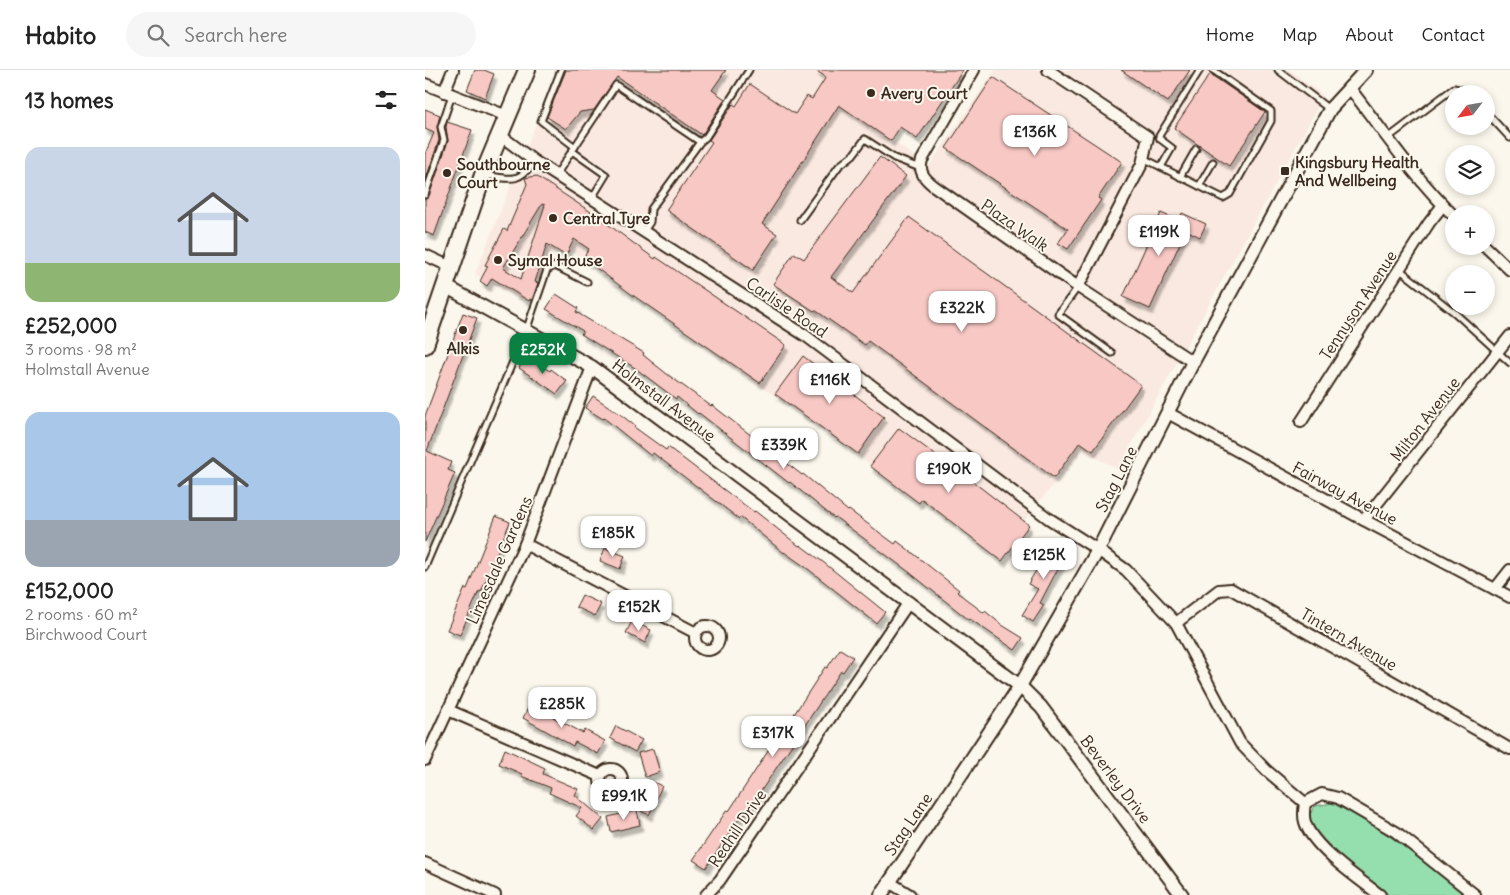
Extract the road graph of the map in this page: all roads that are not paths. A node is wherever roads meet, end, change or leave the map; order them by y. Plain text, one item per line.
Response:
1 (453, 70) edge
2 (527, 70) edge
3 (561, 70) edge
4 (749, 70) edge
5 (974, 70) edge
6 (1048, 70) edge
7 (1200, 70) edge
8 (1213, 70) edge
9 (1278, 70) edge
10 (1366, 70) edge
11 (425, 84) edge
12 (1349, 87) junction
13 (448, 93) junction
14 (1445, 95) edge
15 (1330, 109) junction
16 (507, 116) junction
17 (1495, 122) edge
18 (500, 135) junction
19 (1388, 138) junction
20 (1510, 138) edge
21 (700, 142) junction
22 (574, 149) junction
23 (1196, 149) dead end
24 (1145, 159) junction
25 (534, 161) junction
26 (1213, 162) dead end
27 (1161, 167) junction
28 (920, 168) junction
29 (483, 175) junction
30 (556, 175) junction
31 (1180, 176) junction
32 (1199, 186) junction
33 (425, 195) edge
34 (592, 198) junction
35 (1443, 205) joint
36 (800, 220) dead end
37 (644, 231) junction
38 (1494, 255) edge
39 (425, 256) edge
40 (451, 267) junction
41 (1399, 269) junction
42 (1510, 270) edge
43 (587, 282) dead end
44 (445, 286) junction
45 (1078, 287) junction
46 (526, 331) junction
47 (1510, 336) edge
48 (425, 345) edge
49 (1497, 350) junction
50 (1112, 353) dead end
51 (1193, 362) junction
52 (1510, 363) edge
53 (592, 367) junction
54 (1168, 413) junction
55 (1301, 422) dead end
56 (1364, 520) junction
57 (525, 544) junction
58 (1098, 550) junction
59 (425, 567) edge
60 (1510, 570) edge
61 (1495, 589) junction
62 (1510, 597) edge
63 (909, 602) junction
64 (1176, 623) junction
65 (696, 633) dead end
66 (1020, 686) junction
67 (448, 710) junction
68 (1510, 749) edge
69 (425, 760) edge
70 (600, 776) dead end
71 (1305, 803) junction
72 (425, 863) edge
73 (889, 882) junction
74 (495, 895) edge
75 (706, 895) edge
76 (881, 895) edge
77 (910, 895) edge
78 (1182, 895) edge
79 (1380, 895) edge
80 (1475, 895) edge

1 - 13 street
2 - 16 main road
3 - 22 lane
4 - 21 lane
5 - 28 street
6 - 24 street
7 - 27 lane
8 - 32 lane
9 - 15 lane
10 - 12 street, Stag Lane
11 - 13 street
12 - 15 street, Stag Lane
12 - 19 street
13 - 16 street
13 - 33 lane
14 - 19 lane
15 - 51 street, Stag Lane
16 - 18 main road
17 - 20 lane
18 - 25 street, Carlisle Road
18 - 29 main road
19 - 35 street
21 - 22 lane
21 - 37 lane
22 - 30 lane
22 - 34 lane
23 - 31 lane
24 - 27 lane
24 - 45 street
25 - 29 lane
25 - 30 street, Carlisle Road
26 - 32 lane
27 - 31 lane
28 - 36 lane
28 - 45 street, Plaza Walk
29 - 40 main road
30 - 34 street, Carlisle Road
31 - 32 lane
34 - 37 street, Carlisle Road
35 - 41 street, Tennyson Avenue
37 - 58 street, Carlisle Road
38 - 42 street
39 - 40 street
40 - 44 main road
41 - 49 lane
41 - 55 street, Tennyson Avenue
43 - 46 lane
44 - 46 street, Holmstall Avenue
44 - 48 main road
45 - 50 lane
45 - 51 street, Plaza Walk
46 - 53 street, Holmstall Avenue
46 - 59 lane
47 - 49 street, Milton Avenue
49 - 52 lane
49 - 56 street, Milton Avenue
51 - 54 street, Stag Lane
53 - 57 street, Limesdale Gardens
53 - 63 street, Holmstall Avenue
54 - 56 street, Fairway Avenue
54 - 58 street, Stag Lane
56 - 61 street, Fairway Avenue
57 - 65 street
57 - 67 street, Limesdale Gardens
58 - 64 street, Carlisle Road
58 - 66 street, Stag Lane
60 - 61 street
61 - 62 street, Fairway Avenue
63 - 66 street, Holmstall Avenue
63 - 75 street, Redhill Drive
64 - 68 street, Tintern Avenue
64 - 71 street, Carlisle Road
66 - 73 street, Stag Lane
66 - 78 street, Beverley Drive
67 - 69 street, Limesdale Gardens
67 - 70 street
71 - 79 street
71 - 80 street
72 - 74 street
73 - 76 street, Stag Lane
73 - 77 street

